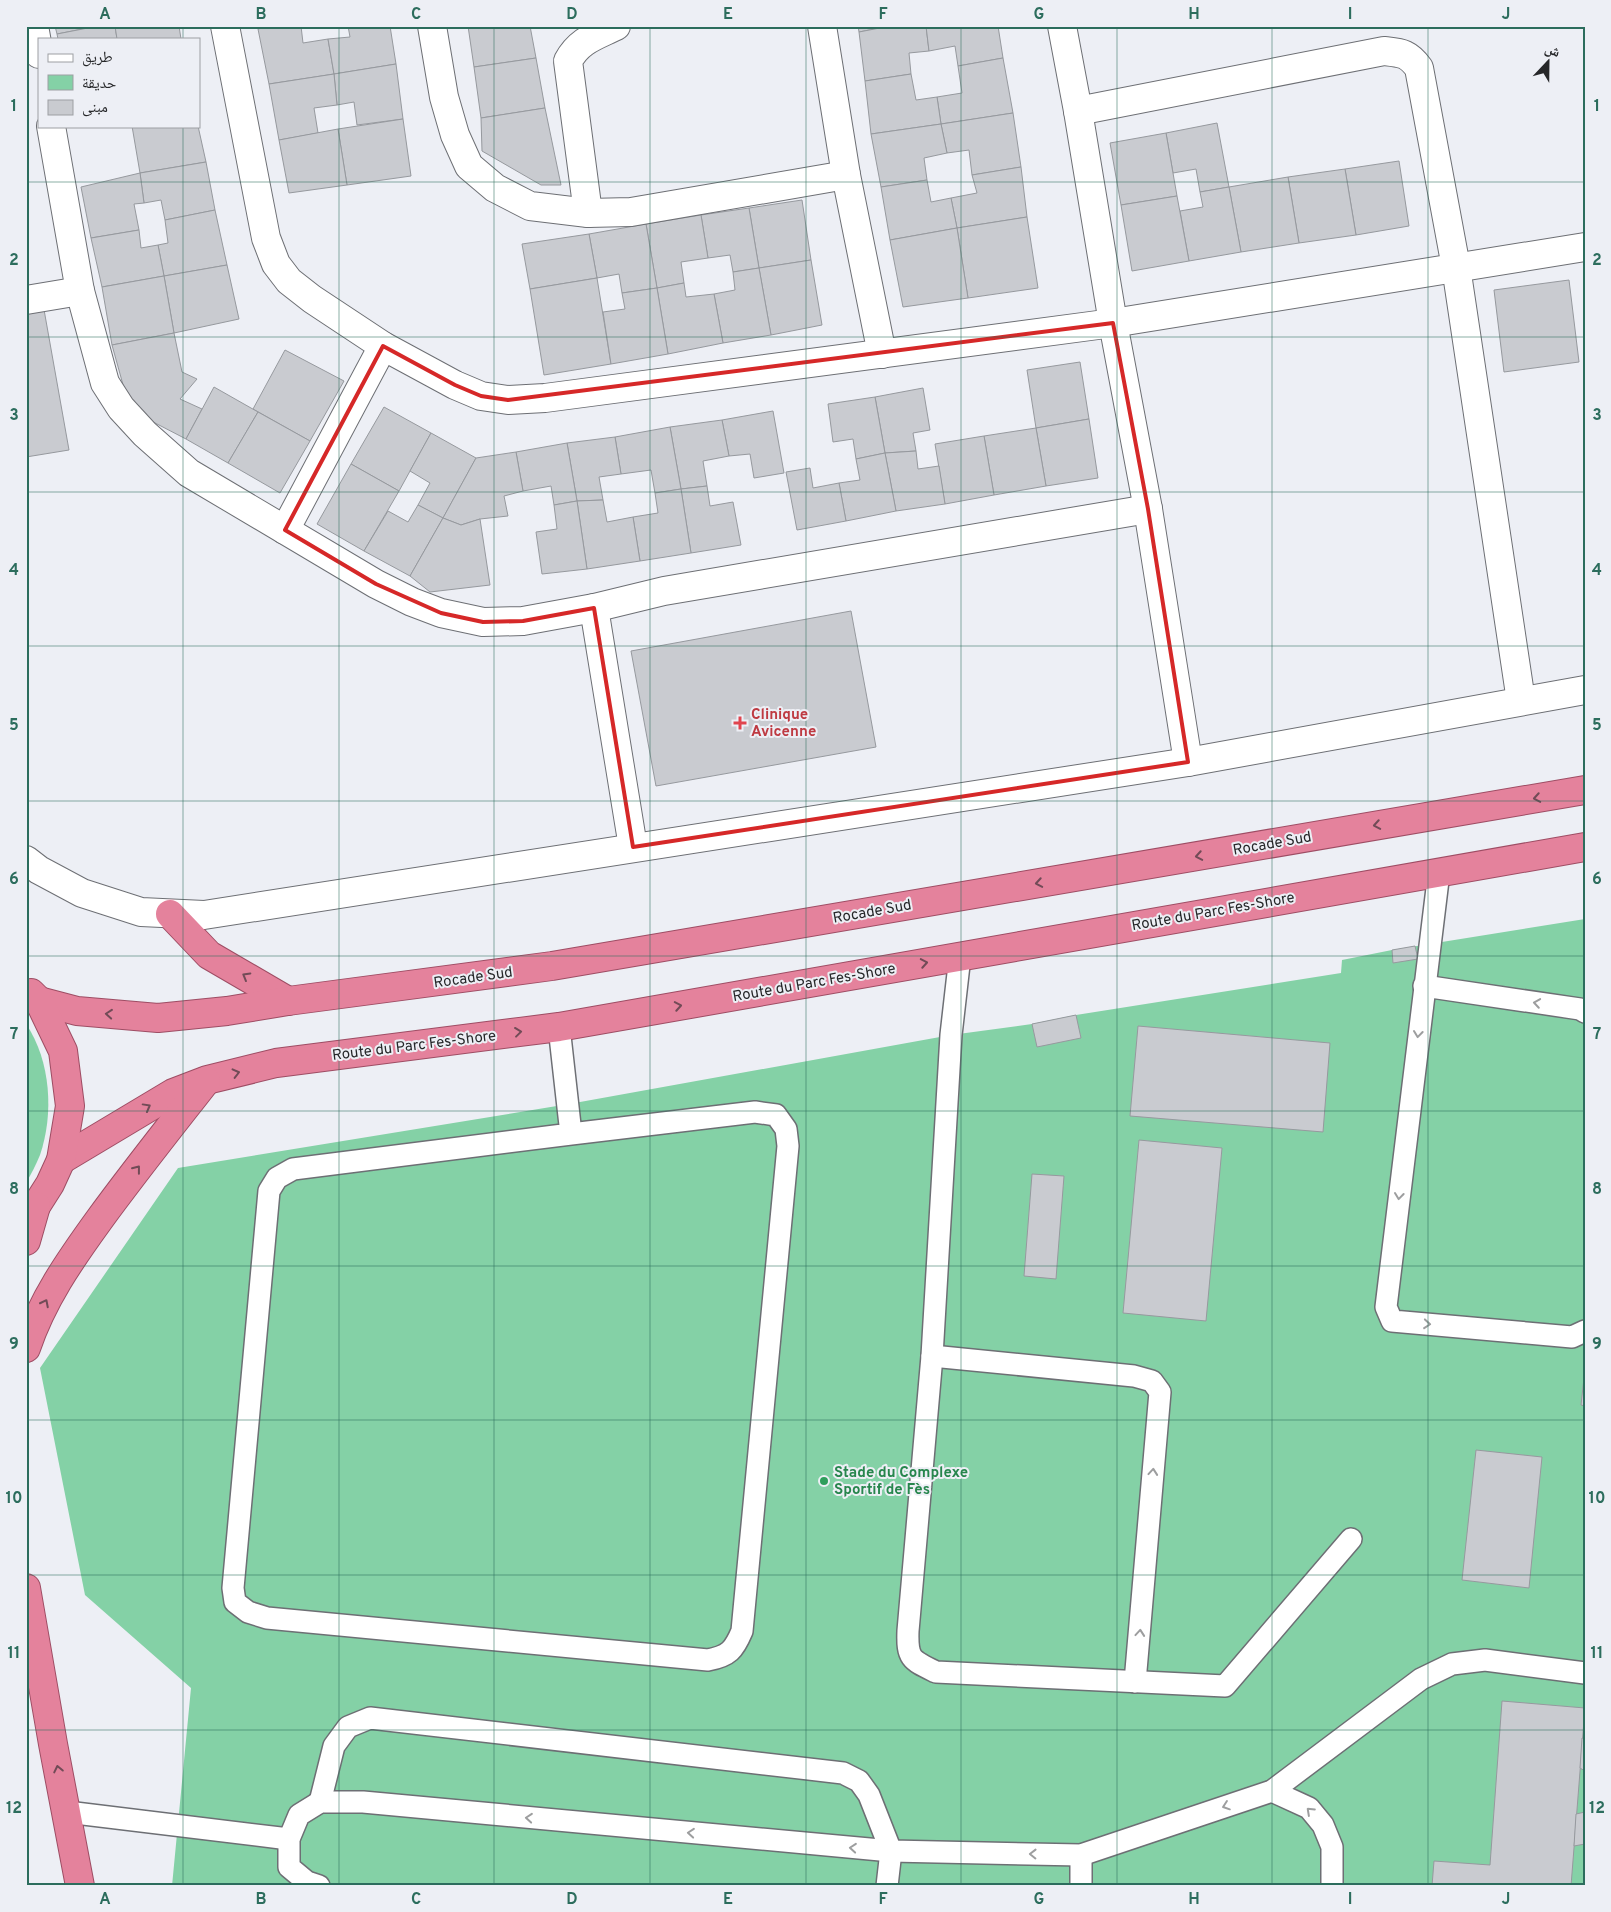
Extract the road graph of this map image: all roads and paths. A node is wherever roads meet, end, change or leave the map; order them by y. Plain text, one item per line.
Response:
1 (34, 26) edge
2 (225, 26) edge
3 (432, 26) edge
4 (616, 26) edge
5 (822, 26) edge
6 (1062, 26) edge
7 (38, 48) edge
8 (1078, 111) junction
9 (51, 128) edge
10 (846, 176) junction
11 (588, 213) junction
12 (1585, 247) edge
13 (1456, 267) junction
14 (80, 291) junction
15 (26, 300) edge
16 (1113, 324) junction
17 (383, 346) junction
18 (882, 354) junction
19 (1148, 509) junction
20 (285, 530) junction
21 (594, 608) junction
22 (1585, 690) edge
23 (1521, 701) junction
24 (1188, 762) junction
25 (1585, 790) edge
26 (633, 847) junction
27 (1585, 847) edge
28 (26, 860) edge
29 (1439, 872) junction
30 (170, 914) junction
31 (960, 956) junction
32 (1424, 986) junction
33 (33, 995) edge
34 (288, 1001) junction
35 (1585, 1012) edge
36 (559, 1026) junction
37 (207, 1080) junction
38 (571, 1134) junction
39 (61, 1160) junction
40 (31, 1211) edge
41 (26, 1241) edge
42 (1585, 1331) edge
43 (26, 1348) edge
44 (932, 1356) junction
45 (1351, 1539) dead end
46 (26, 1588) edge
47 (1585, 1673) edge
48 (1136, 1682) junction
49 (1272, 1791) junction
50 (320, 1802) junction
51 (67, 1812) junction
52 (289, 1839) junction
53 (891, 1851) junction
54 (1081, 1856) junction
55 (80, 1886) edge
56 (319, 1886) edge
57 (887, 1886) edge
58 (1081, 1886) edge
59 (1332, 1886) edge

1 - 7 street
2 - 17 street
3 - 11 street
4 - 11 street
5 - 10 street
6 - 8 street
8 - 13 street
8 - 16 street
9 - 14 street
10 - 11 street
10 - 18 street
12 - 13 street
13 - 16 street
13 - 23 street
14 - 15 street
14 - 20 street
16 - 18 street
16 - 19 street
17 - 18 street
17 - 20 street
19 - 21 street
19 - 24 street
20 - 21 street
21 - 26 street
22 - 23 street
23 - 24 street
24 - 26 street
25 -> 34 highway, Rocade Sud
26 - 30 street
27 - 29 highway, Route du Parc Fes-Shore
28 - 30 street
29 - 31 highway, Route du Parc Fes-Shore
29 - 32 lane
34 -> 30 highway
36 -> 31 highway, Route du Parc Fes-Shore
31 - 44 lane
35 -> 32 lane
32 -> 42 lane
34 -> 33 highway, Rocade Sud
33 - 39 highway
37 -> 36 highway, Route du Parc Fes-Shore
36 - 38 lane
39 -> 37 highway, Route du Parc Fes-Shore
43 -> 37 highway
38 - 38 lane
39 - 40 highway
40 - 41 highway
48 -> 44 lane
44 - 48 lane
45 - 48 lane
51 -> 46 highway
47 - 49 lane
49 -> 54 lane
59 -> 49 lane
50 - 52 lane
53 -> 50 lane
50 - 53 lane
51 - 52 lane
51 - 55 highway
52 - 56 lane
54 -> 53 lane
53 - 57 lane
54 - 58 lane

